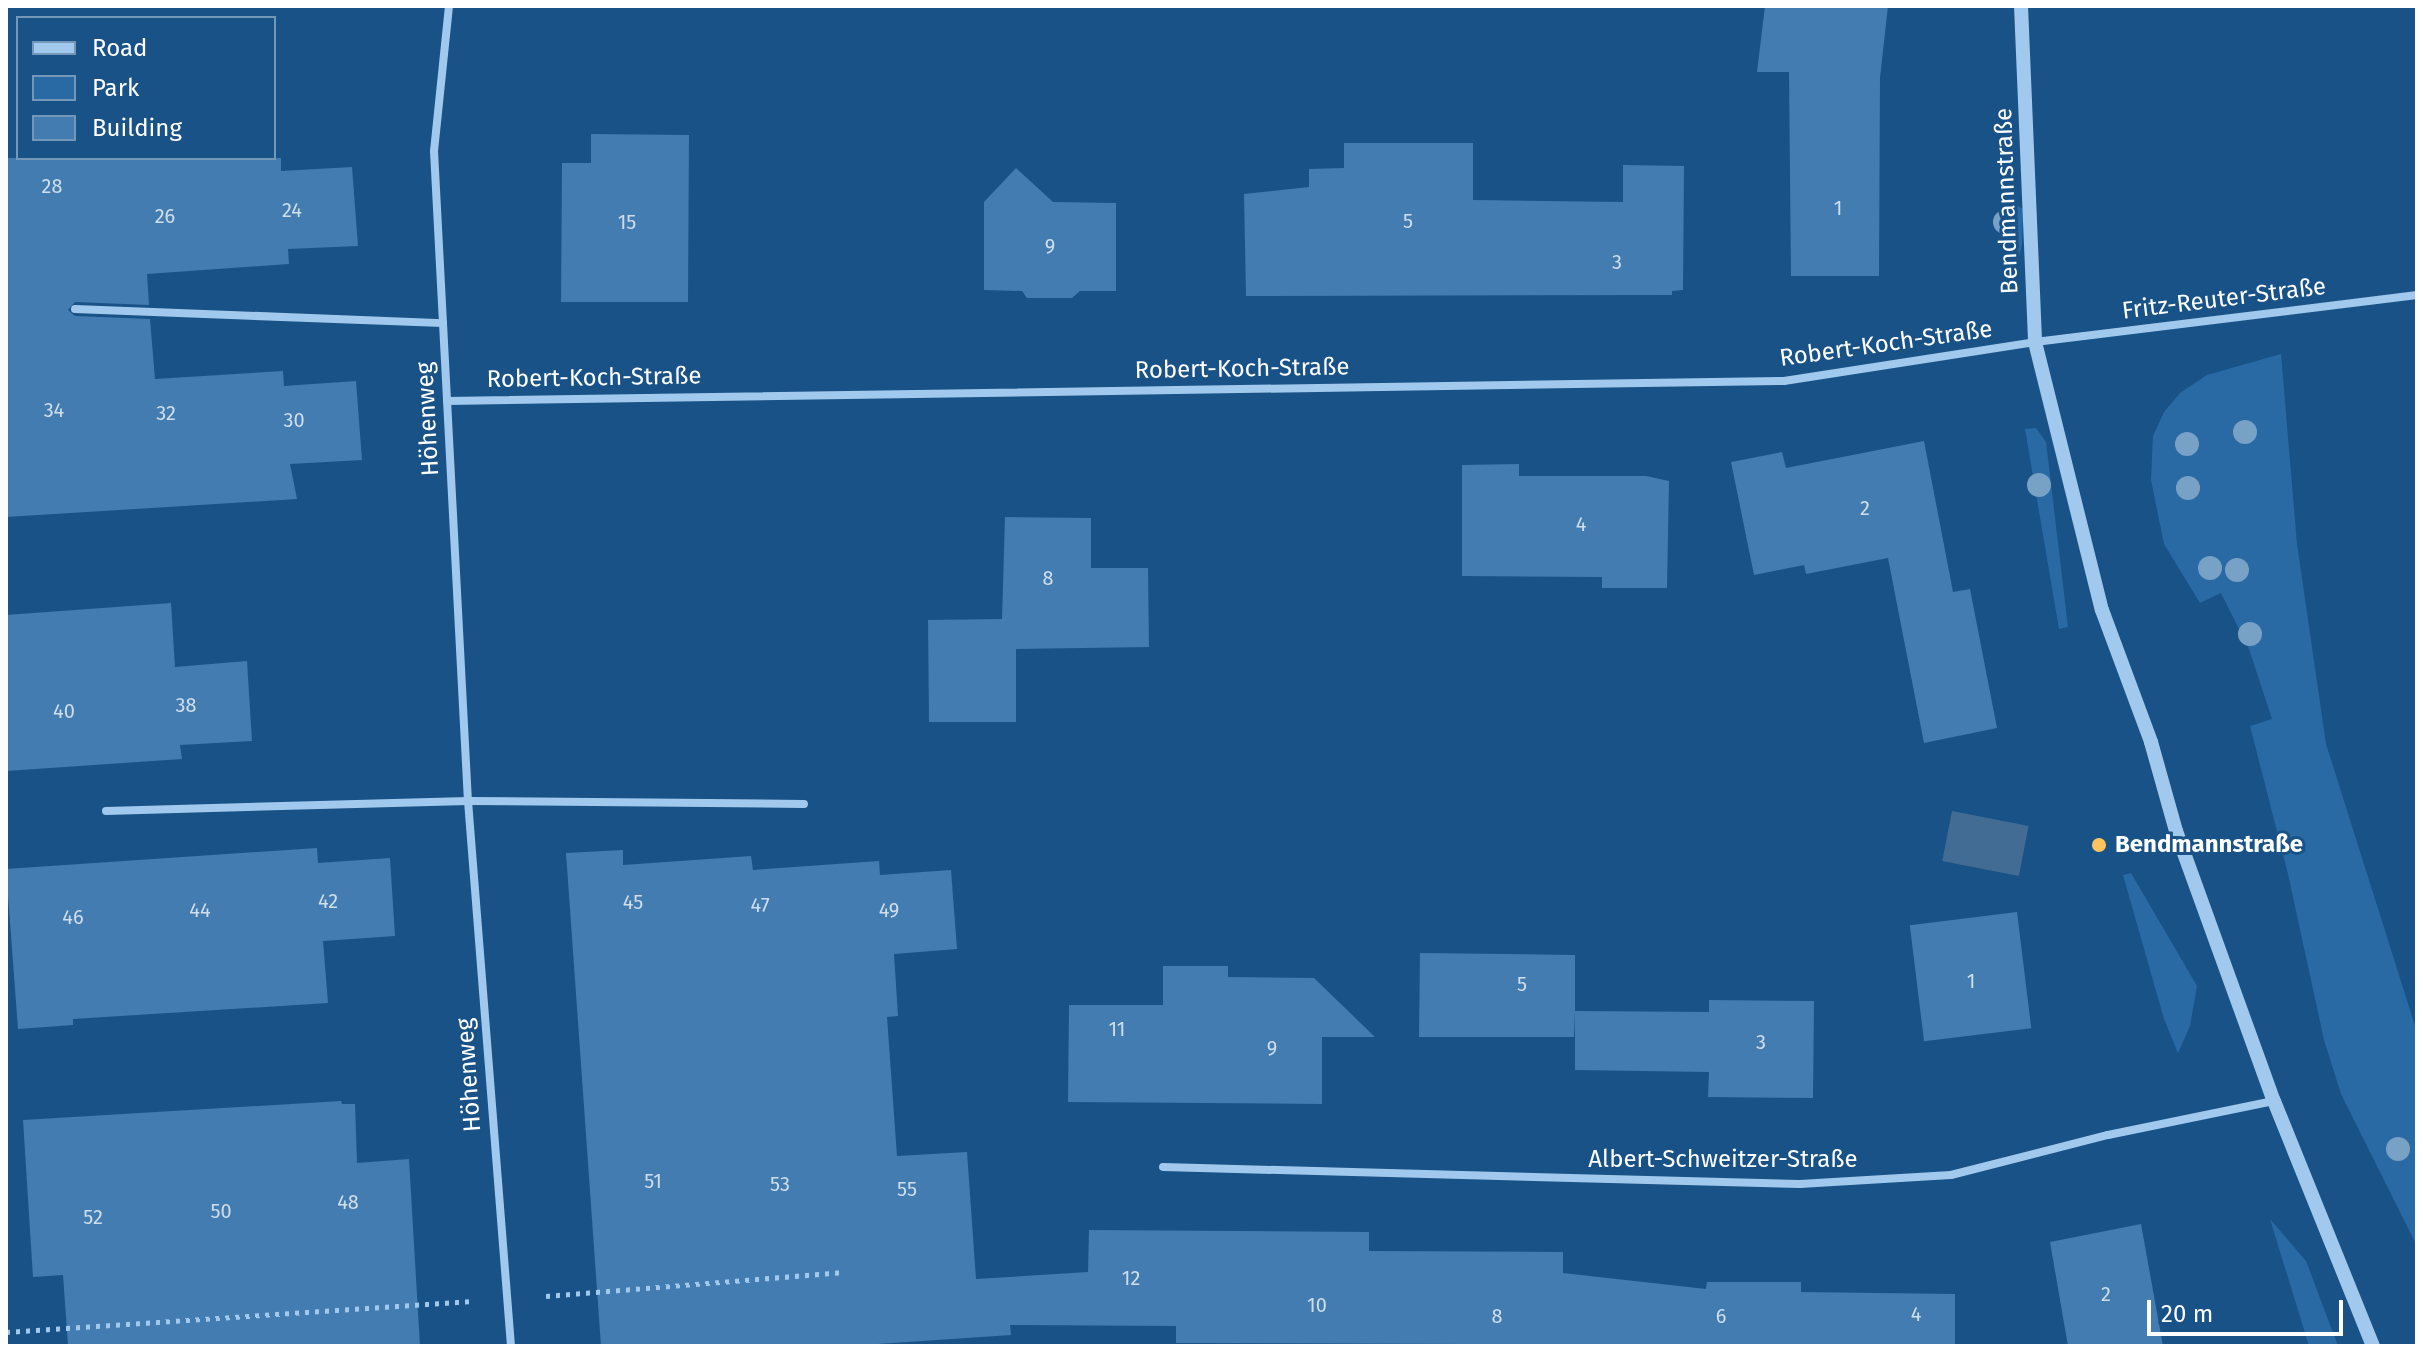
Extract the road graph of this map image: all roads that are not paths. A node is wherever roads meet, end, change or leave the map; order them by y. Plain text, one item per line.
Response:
1 (449, 6) edge
2 (2021, 6) edge
3 (2417, 295) edge
4 (75, 309) dead end
5 (443, 323) junction
6 (2035, 342) junction
7 (447, 401) junction
8 (468, 801) junction
9 (804, 804) dead end
10 (106, 811) dead end
11 (2274, 1101) junction
12 (1163, 1167) dead end
13 (511, 1346) edge
14 (2373, 1346) edge

1 - 5 street, Höhenweg
2 - 6 street, Bendmannstraße
3 - 6 street, Fritz-Reuter-Straße
4 - 5 street
5 - 7 street, Höhenweg
6 - 7 street, Robert-Koch-Straße
6 - 11 street, Bendmannstraße
7 - 8 street, Höhenweg
8 - 9 street
8 - 10 street
8 - 13 street, Höhenweg
11 - 12 street, Albert-Schweitzer-Straße
11 - 14 street, Bendmannstraße

